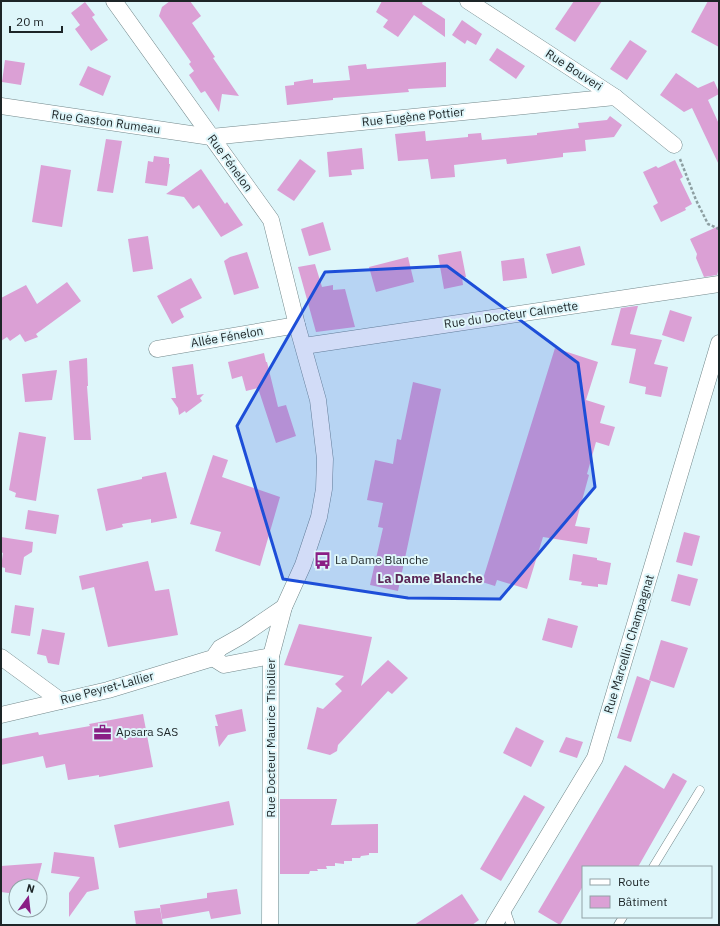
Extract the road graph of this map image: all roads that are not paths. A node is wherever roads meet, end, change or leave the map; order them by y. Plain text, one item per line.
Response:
1 (114, 1) edge
2 (468, 1) edge
3 (615, 97) junction
4 (1, 106) edge
5 (211, 137) junction
6 (674, 145) road end
7 (719, 284) edge
8 (297, 325) junction
9 (719, 343) edge
10 (304, 346) junction
11 (157, 349) dead end
12 (284, 607) junction
13 (271, 656) junction
14 (1, 657) edge
15 (213, 658) junction
16 (61, 701) junction
17 (1, 715) edge
18 (700, 790) dead end
19 (654, 866) edge
20 (504, 907) junction
21 (270, 925) edge
22 (494, 925) edge
23 (512, 925) edge

1 - 5 street, Rue Fénelon
2 - 3 street, Rue Bouveri
3 - 5 street, Rue Eugène Pottier
3 - 6 street, Rue Bouveri
4 - 5 street, Rue Gaston Rumeau
5 - 8 street, Rue Fénelon
7 - 10 street, Rue du Docteur Calmette
8 - 10 street, Rue Fénelon
8 - 11 street, Allée Fénelon
9 - 20 street, Rue Marcellin Champagnat
10 - 12 street, Rue Docteur Maurice Thiollier
12 - 13 street, Rue Docteur Maurice Thiollier
12 - 15 street, Rue Peyret-Lallier
13 - 15 street
13 - 21 street, Rue Docteur Maurice Thiollier
14 - 16 street
15 - 16 street, Rue Peyret-Lallier
16 - 17 street, Rue Peyret-Lallier
18 - 19 lane
20 - 22 street, Rue Marcellin Champagnat
20 - 23 lane

